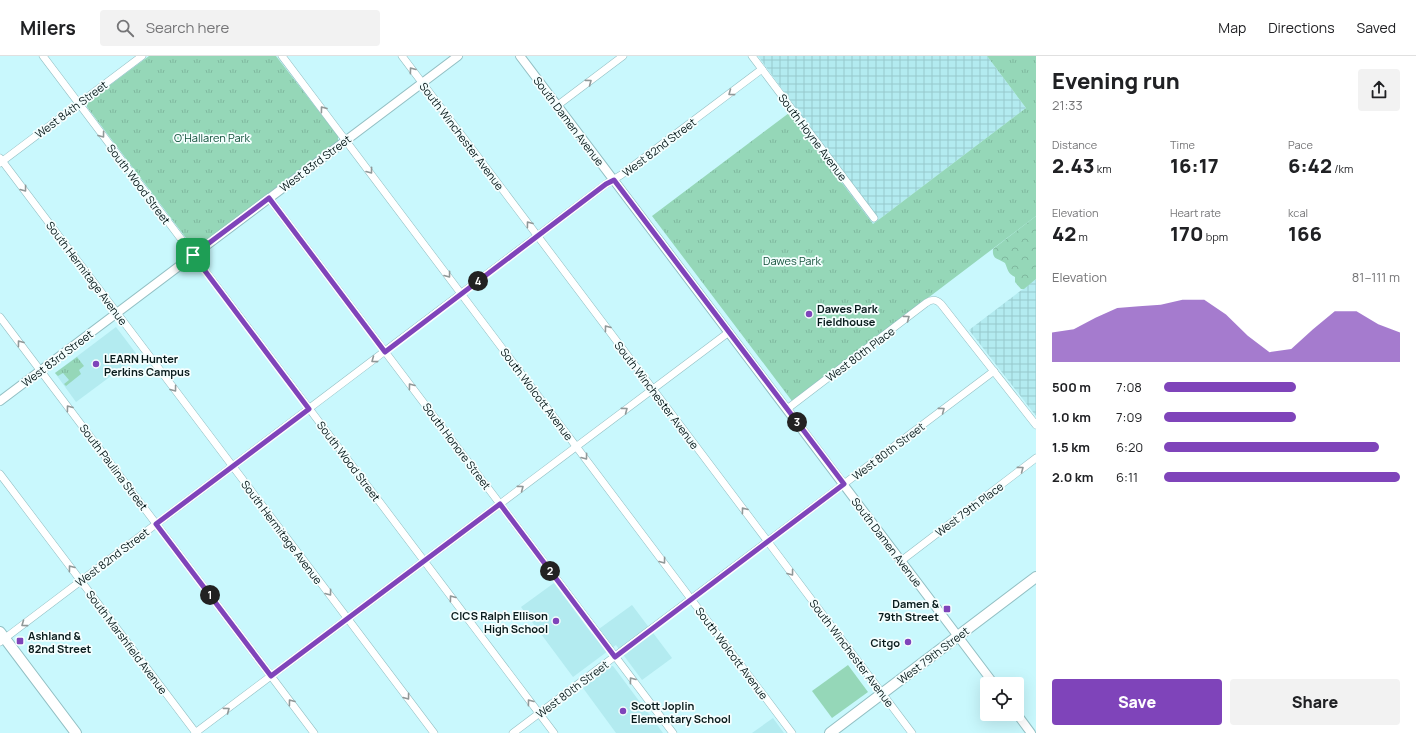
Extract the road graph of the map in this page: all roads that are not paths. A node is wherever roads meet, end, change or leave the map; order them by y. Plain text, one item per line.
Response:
1 (43, 56) edge
2 (142, 56) edge
3 (282, 56) edge
4 (402, 56) edge
5 (458, 56) edge
6 (520, 56) edge
7 (623, 56) edge
8 (752, 56) edge
9 (762, 69) junction
10 (422, 83) junction
11 (79, 103) junction
12 (558, 105) junction
13 (346, 140) junction
14 (1, 161) edge
15 (614, 180) junction
16 (269, 198) junction
17 (874, 218) dead end
18 (538, 236) junction
19 (193, 255) junction
20 (462, 294) junction
21 (117, 313) junction
22 (0, 317) edge
23 (729, 332) junction
24 (385, 352) junction
25 (41, 370) junction
26 (994, 371) junction
27 (653, 389) junction
28 (0, 401) edge
29 (309, 409) junction
30 (787, 409) junction
31 (1036, 425) edge
32 (576, 446) junction
33 (1036, 458) edge
34 (233, 466) junction
35 (0, 474) edge
36 (844, 484) junction
37 (500, 504) junction
38 (156, 524) junction
39 (767, 542) junction
40 (424, 561) junction
41 (902, 561) junction
42 (1035, 579) edge
43 (81, 581) junction
44 (691, 599) junction
45 (348, 618) junction
46 (959, 637) junction
47 (2, 638) edge
48 (615, 657) junction
49 (271, 676) junction
50 (989, 677) edge
51 (882, 694) junction
52 (539, 714) junction
53 (1022, 721) edge
54 (76, 733) edge
55 (196, 733) edge
56 (314, 733) edge
57 (434, 733) edge
58 (513, 733) edge
59 (554, 733) edge
60 (673, 733) edge
61 (792, 733) edge
62 (830, 733) edge
63 (912, 733) edge
64 (1031, 733) edge

1 - 11 street, South Wood Street
2 - 11 street, West 84th Street
13 -> 3 street, South Wolcott Avenue
10 -> 4 street, South Winchester Avenue
5 - 10 street, West 83rd Street
6 - 12 street, South Damen Avenue
12 -> 7 street
8 - 9 street, South Hoyne Avenue
9 -> 15 street, West 82nd Street
9 - 17 street, South Hoyne Avenue
10 - 13 street, West 83rd Street
18 -> 10 street, South Winchester Avenue
11 - 14 street, West 84th Street
11 -> 19 street, South Wood Street
12 - 15 street, South Damen Avenue
13 - 16 street, West 83rd Street
13 -> 20 street, South Wolcott Avenue
14 -> 21 street, South Hermitage Avenue
15 - 18 street, West 82nd Street
15 - 23 street, South Damen Avenue
16 - 19 street, West 83rd Street
16 - 24 street, South Honore Street
18 - 20 street, West 82nd Street
27 -> 18 street, South Winchester Avenue
19 - 21 street, West 83rd Street
19 - 29 street, South Wood Street
20 - 24 street, West 82nd Street
20 - 32 street, South Wolcott Avenue
21 - 25 street, West 83rd Street
21 -> 34 street, South Hermitage Avenue
25 -> 22 street, South Paulina Street
23 - 27 street
23 - 30 street, South Damen Avenue
24 -> 29 street, West 82nd Street
37 -> 24 street, South Honore Street
25 - 28 street, West 83rd Street
38 -> 25 street, South Paulina Street
30 -> 26 street, West 80th Place
26 - 31 street
36 -> 26 street, West 80th Street
32 -> 27 street
39 -> 27 street, South Winchester Avenue
29 - 34 street, West 82nd Street
29 - 40 street, South Wood Street
30 - 36 street, South Damen Avenue
37 -> 32 street
32 -> 44 street, South Wolcott Avenue
41 -> 33 street, West 79th Place
34 - 38 street, West 82nd Street
34 -> 45 street, South Hermitage Avenue
43 -> 35 street, South Marshfield Avenue
36 - 39 street, West 80th Street
36 - 41 street, South Damen Avenue
37 - 40 street
37 - 48 street, South Honore Street
38 - 43 street, West 82nd Street
38 - 49 street, South Paulina Street
39 - 44 street, West 80th Street
39 -> 51 street, South Winchester Avenue
40 - 45 street
52 -> 40 street, South Wood Street
41 - 46 street, South Damen Avenue
42 - 46 main road, West 79th Street
43 -> 47 street, West 82nd Street
43 - 55 street, South Marshfield Avenue
44 - 48 street, West 80th Street
44 - 61 street, South Wolcott Avenue
45 - 49 street
45 -> 57 street, South Hermitage Avenue
46 - 50 street, South Damen Avenue
46 - 51 main road, West 79th Street
47 - 54 main road
48 - 52 street, West 80th Street
60 -> 48 street, South Honore Street
55 -> 49 street
56 -> 49 street, South Paulina Street
51 - 62 main road, West 79th Street
51 - 63 street, South Winchester Avenue
52 - 58 street, West 80th Street
52 - 59 street, South Wood Street
53 - 64 street

